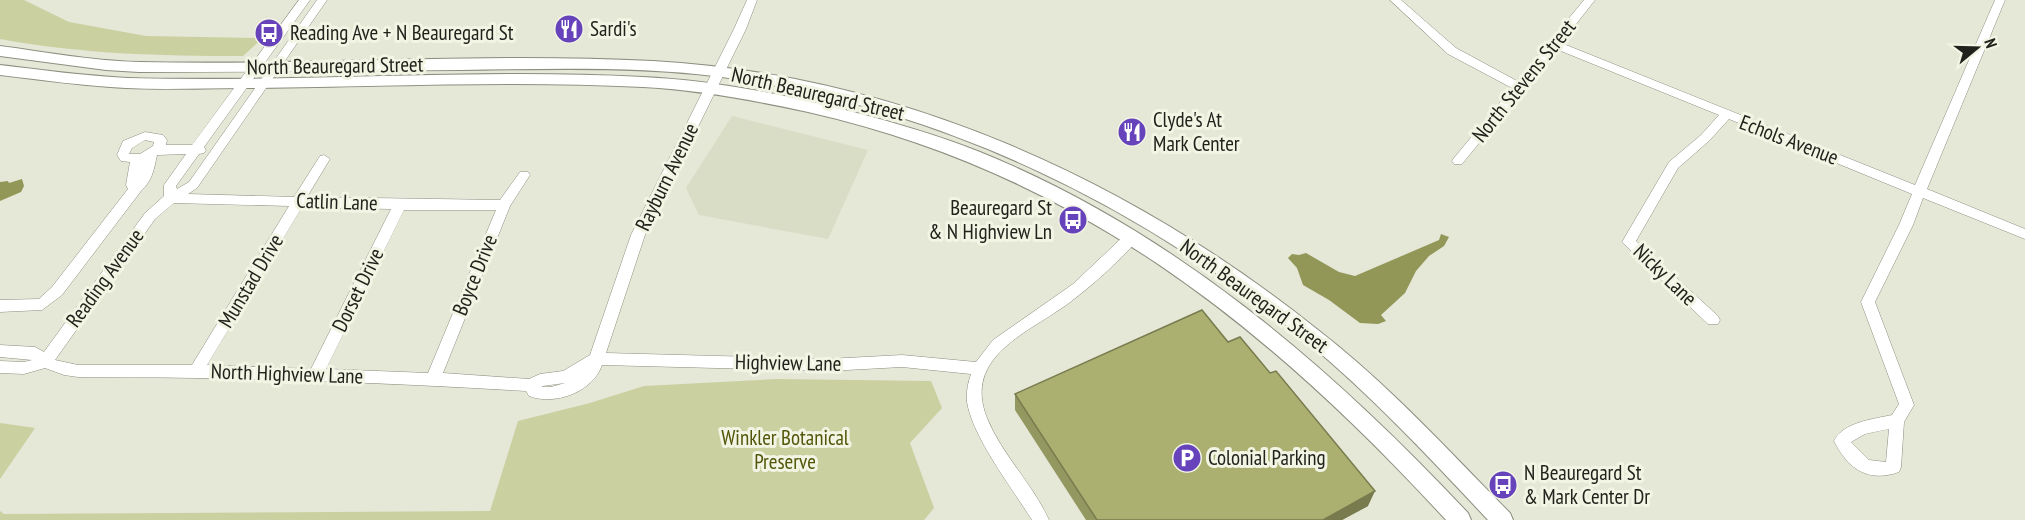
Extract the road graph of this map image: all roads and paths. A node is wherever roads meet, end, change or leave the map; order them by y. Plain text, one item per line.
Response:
1 (304, 0) edge
2 (322, 0) edge
3 (752, 0) edge
4 (1395, 0) edge
5 (1590, 0) edge
6 (2000, 0) edge
7 (1554, 45) junction
8 (0, 51) edge
9 (255, 67) junction
10 (276, 67) junction
11 (0, 70) edge
12 (719, 72) junction
13 (243, 83) junction
14 (264, 83) junction
15 (1518, 86) junction
16 (711, 88) junction
17 (1726, 115) junction
18 (195, 150) junction
19 (217, 150) junction
20 (154, 152) junction
21 (137, 159) junction
22 (324, 159) dead end
23 (1458, 161) dead end
24 (525, 175) dead end
25 (136, 188) junction
26 (1920, 190) junction
27 (171, 198) junction
28 (299, 201) junction
29 (400, 205) junction
30 (504, 205) junction
31 (2025, 234) edge
32 (1132, 237) junction
33 (0, 306) edge
34 (1713, 320) dead end
35 (0, 351) edge
36 (596, 359) junction
37 (45, 362) junction
38 (0, 368) edge
39 (980, 369) junction
40 (196, 371) junction
41 (315, 376) junction
42 (433, 378) junction
43 (1897, 421) dead end
44 (1041, 520) edge
45 (1460, 520) edge
46 (1502, 520) edge

1 - 9 street
2 - 10 street, Reading Avenue
3 - 12 street, Rayburn Avenue
4 - 15 street
5 - 7 street, North Stevens Street
6 - 26 street
7 - 15 street, North Stevens Street
7 - 17 street, Echols Avenue
8 - 9 main road, North Beauregard Street
9 - 10 main road, North Beauregard Street
9 - 13 street
10 - 12 main road, North Beauregard Street
10 - 14 street, Reading Avenue
11 - 13 main road, North Beauregard Street
12 - 16 street, Rayburn Avenue
12 - 46 main road, North Beauregard Street
13 - 14 main road, North Beauregard Street
13 - 18 street
14 - 16 main road, North Beauregard Street
14 - 19 street, Reading Avenue
15 - 23 street, North Stevens Street
16 - 32 main road, North Beauregard Street
16 - 36 street, Rayburn Avenue
17 - 26 street, Echols Avenue
17 - 34 street, Nicky Lane
18 - 19 street
18 - 20 street
18 - 27 street
19 - 27 street, Reading Avenue
20 - 21 street
20 - 21 street
20 - 25 street
21 - 25 street
22 - 28 street, Munstad Drive
24 - 30 street, Boyce Drive
25 - 33 street
26 - 31 street, Echols Avenue
26 - 43 street
27 - 28 street, Catlin Lane
27 - 37 street, Reading Avenue
28 - 29 street, Catlin Lane
28 - 40 street, Munstad Drive
29 - 30 street, Catlin Lane
29 - 41 street, Dorset Drive
30 - 42 street, Boyce Drive
32 - 39 street
32 - 45 main road, North Beauregard Street
35 - 37 street, North Highview Lane
36 - 39 street, Highview Lane
36 - 42 street, North Highview Lane
37 - 38 street, North Highview Lane
37 - 40 street, North Highview Lane
39 - 44 street
40 - 41 street, North Highview Lane
41 - 42 street, North Highview Lane

